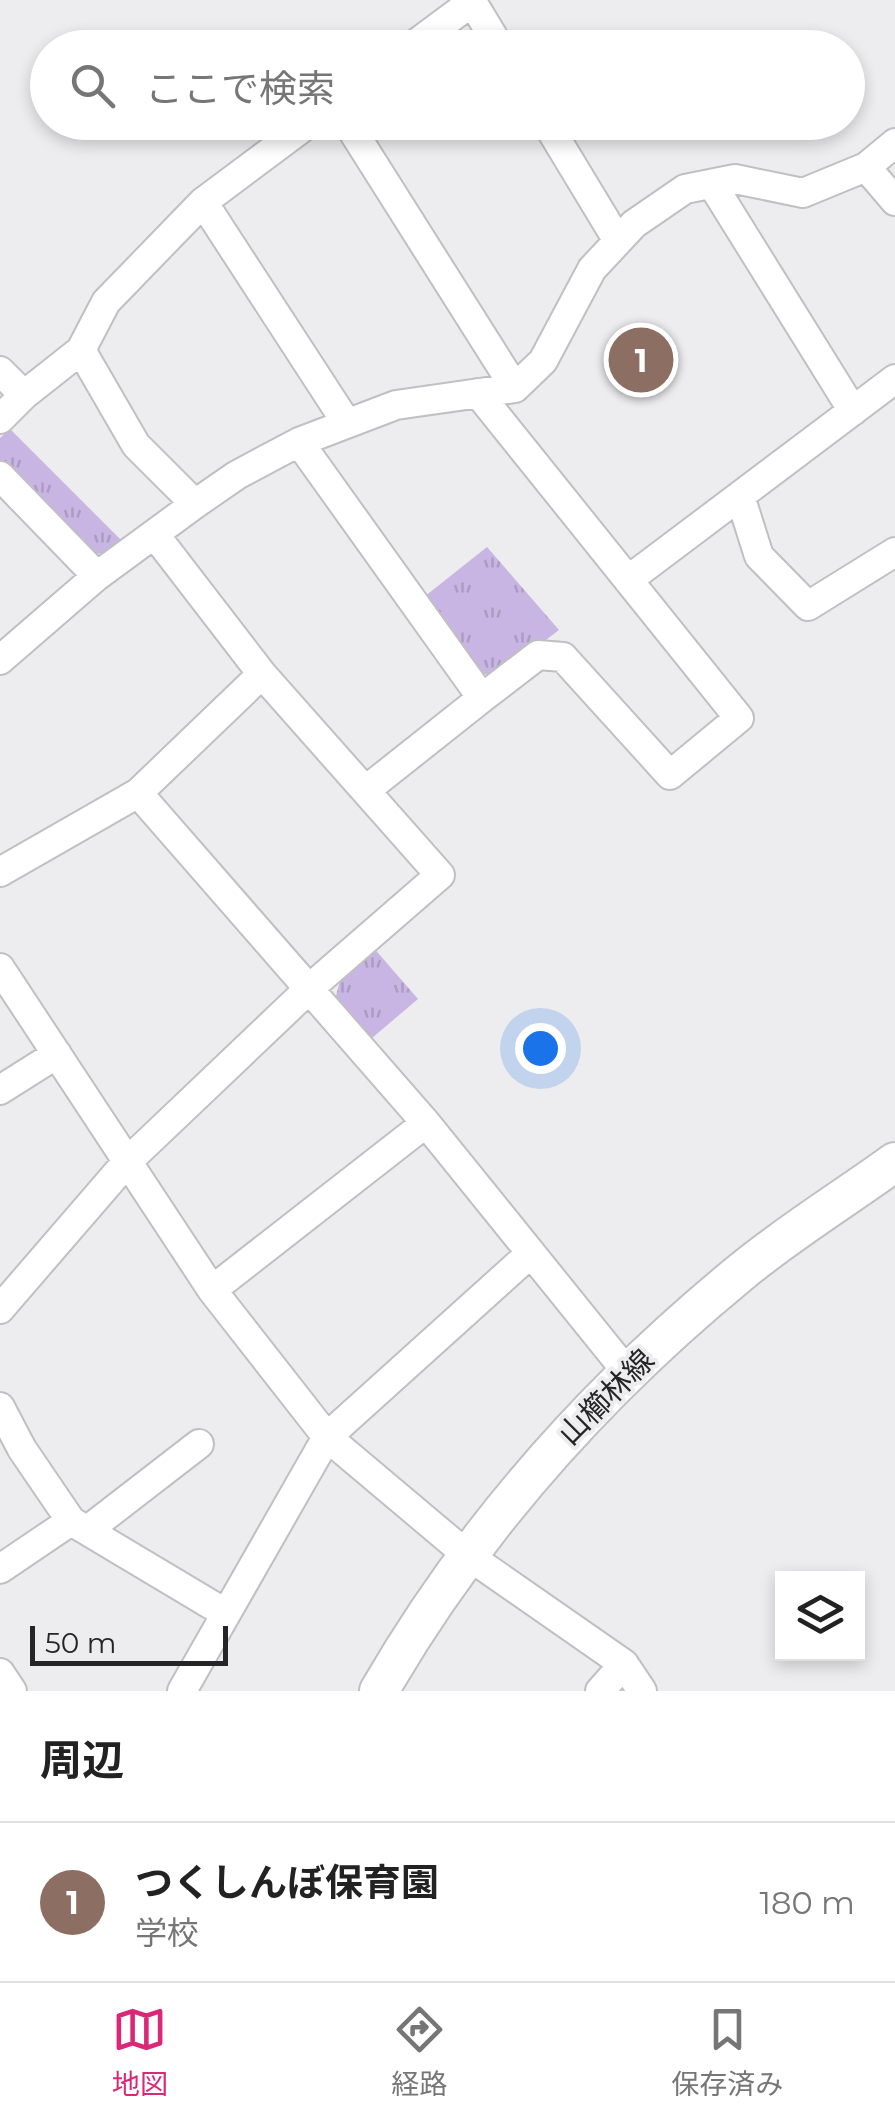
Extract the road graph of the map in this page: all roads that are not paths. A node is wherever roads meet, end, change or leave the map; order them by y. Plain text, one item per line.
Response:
1 (471, 1) edge
2 (433, 30) edge
3 (489, 30) edge
4 (286, 140) edge
5 (359, 140) edge
6 (557, 140) edge
7 (895, 142) edge
8 (866, 167) junction
9 (712, 184) junction
10 (895, 201) edge
11 (203, 202) junction
12 (618, 241) junction
13 (81, 350) junction
14 (0, 372) edge
15 (895, 380) edge
16 (514, 388) junction
17 (478, 393) junction
18 (24, 395) junction
19 (853, 411) junction
20 (0, 419) edge
21 (346, 422) junction
22 (300, 442) junction
23 (0, 476) edge
24 (740, 496) junction
25 (195, 504) junction
26 (154, 535) junction
27 (895, 552) edge
28 (98, 576) junction
29 (628, 580) junction
30 (0, 660) edge
31 (262, 674) junction
32 (482, 698) junction
33 (366, 790) junction
34 (138, 793) junction
35 (0, 872) edge
36 (0, 968) edge
37 (311, 987) junction
38 (56, 1054) junction
39 (0, 1090) edge
40 (426, 1123) junction
41 (895, 1162) edge
42 (126, 1164) junction
43 (531, 1253) junction
44 (212, 1290) junction
45 (0, 1309) edge
46 (627, 1372) junction
47 (0, 1407) edge
48 (327, 1436) junction
49 (200, 1444) dead end
50 (80, 1525) junction
51 (466, 1554) junction
52 (0, 1570) edge
53 (225, 1613) junction
54 (624, 1664) junction
55 (0, 1672) edge
56 (12, 1691) edge
57 (182, 1691) edge
58 (379, 1691) edge
59 (600, 1691) edge
60 (642, 1691) edge

1 - 2 street
1 - 3 street
4 - 11 street
5 - 16 street
6 - 12 street
7 - 8 street
8 - 9 street
8 - 10 street
9 - 12 street
9 - 19 street
11 - 13 street
11 - 21 street
12 - 16 street
13 - 18 street
13 - 25 street
14 - 18 street
15 - 19 street
16 - 17 street
17 - 21 street
17 - 29 street
18 - 20 street
19 - 24 street
21 - 22 street
22 - 25 street
22 - 32 street
23 - 28 street
24 - 27 street
24 - 29 street
25 - 26 street
26 - 28 street
26 - 31 street
28 - 30 street
29 - 32 street
31 - 33 street
31 - 34 street
32 - 33 street
33 - 37 street
34 - 35 street
34 - 37 street
36 - 38 street
37 - 40 street
37 - 42 street
38 - 39 street
38 - 42 street
40 - 43 street
40 - 44 street
41 - 46 main road, 山櫛林線
42 - 44 street
42 - 45 street
43 - 46 street
43 - 48 street
44 - 48 street
46 - 51 main road, 山櫛林線
47 - 50 street
48 - 51 street
48 - 53 street
49 - 50 street
50 - 52 street
50 - 53 street
51 - 54 street
51 - 58 main road, 山櫛林線
53 - 57 street
54 - 59 street
54 - 60 street
55 - 56 street

